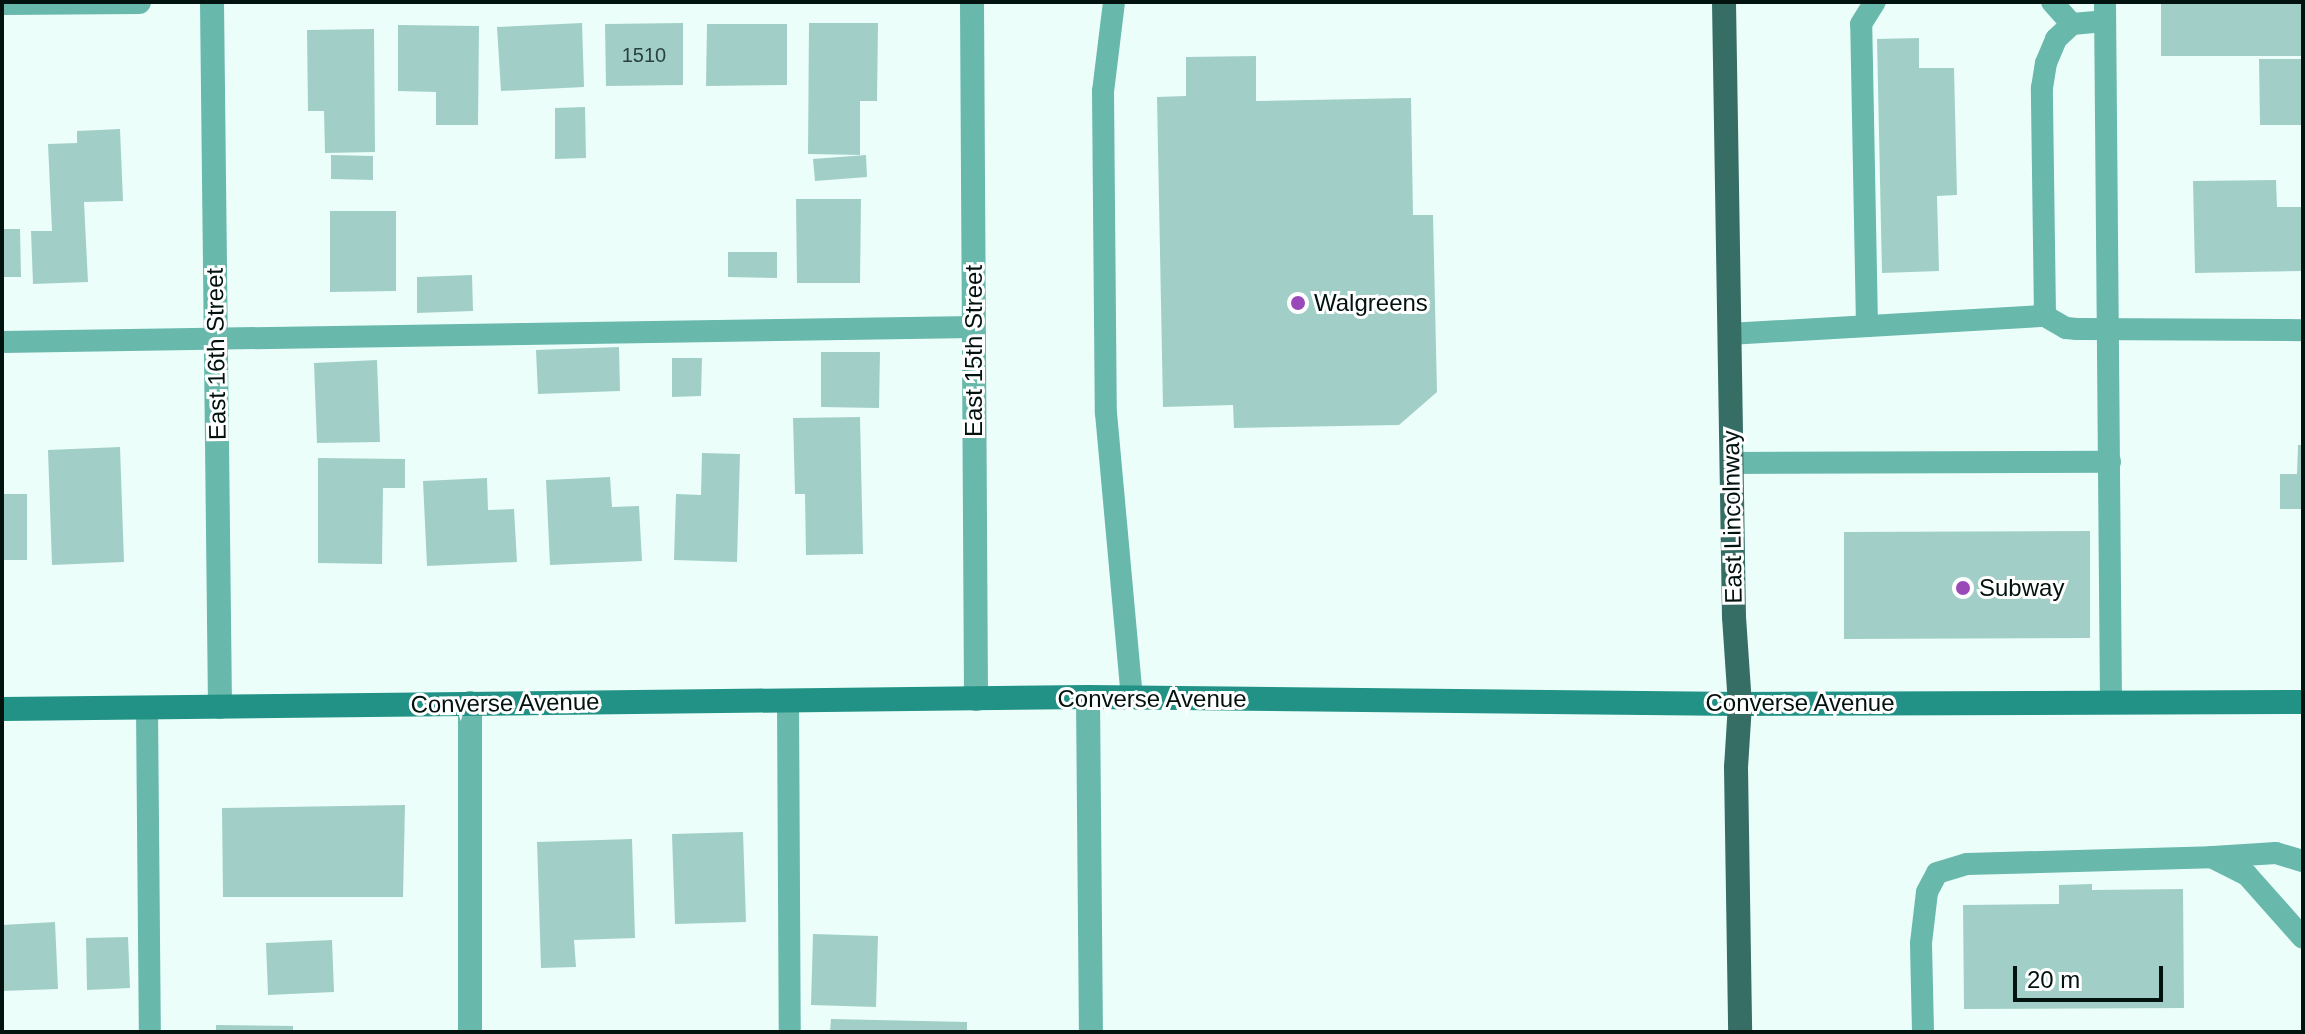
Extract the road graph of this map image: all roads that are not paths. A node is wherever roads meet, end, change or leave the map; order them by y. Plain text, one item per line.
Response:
1 (139, 2) edge
2 (212, 2) edge
3 (972, 2) edge
4 (1114, 2) edge
5 (1724, 2) edge
6 (1875, 2) edge
7 (2052, 2) edge
8 (2, 3) edge
9 (2105, 11) edge
10 (2072, 24) junction
11 (2045, 316) junction
12 (1867, 326) junction
13 (974, 327) junction
14 (2108, 328) junction
15 (2303, 330) edge
16 (1729, 334) junction
17 (216, 339) junction
18 (2, 342) edge
19 (2110, 462) junction
20 (1731, 463) junction
21 (1088, 697) junction
22 (1132, 698) junction
23 (976, 699) junction
24 (788, 700) junction
25 (2111, 701) junction
26 (2303, 702) edge
27 (470, 703) junction
28 (1740, 704) junction
29 (220, 707) junction
30 (147, 708) junction
31 (2, 709) edge
32 (2211, 857) junction
33 (2303, 861) edge
34 (2303, 938) edge
35 (150, 1032) edge
36 (470, 1032) edge
37 (790, 1032) edge
38 (1091, 1032) edge
39 (1740, 1032) edge
40 (1923, 1032) edge

1 - 8 street
2 - 17 street, East 16th Street
3 - 13 street, East 15th Street
4 - 22 lane
5 - 16 main road, East Lincolnway
6 - 12 lane
7 - 10 lane
9 - 10 lane
9 - 14 lane
10 - 11 lane
11 - 12 lane
11 - 14 lane
12 - 16 lane
13 - 17 lane
13 - 23 street, East 15th Street
14 - 15 lane
14 - 19 lane
16 - 20 main road, East Lincolnway
17 - 18 lane
17 - 29 street, East 16th Street
19 - 20 lane
19 - 25 lane
20 - 28 main road, East Lincolnway
21 - 22 main road, Converse Avenue
21 - 23 main road, Converse Avenue
21 - 38 street
22 - 28 main road, Converse Avenue
23 - 24 main road, Converse Avenue
24 - 27 main road, Converse Avenue
24 - 37 lane
25 - 26 main road, Converse Avenue
25 - 28 main road, Converse Avenue
27 - 29 main road, Converse Avenue
27 - 36 street
28 - 39 main road, East Lincolnway
29 - 30 main road, Converse Avenue
30 - 31 main road, Converse Avenue
30 - 35 lane
32 - 33 lane
32 - 34 lane
32 - 40 lane

